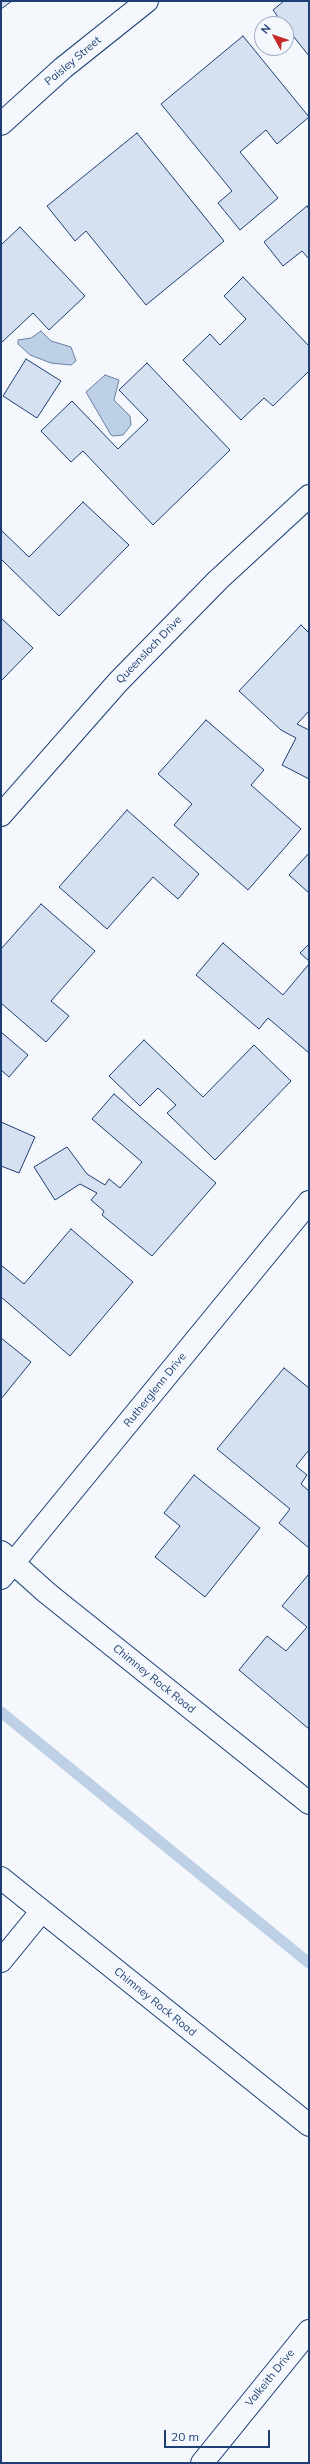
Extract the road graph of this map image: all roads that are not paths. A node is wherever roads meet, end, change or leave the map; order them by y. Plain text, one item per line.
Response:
1 (147, 1) edge
2 (1, 124) edge
3 (309, 496) edge
4 (1, 815) edge
5 (309, 1202) edge
6 (5, 1564) edge
7 (309, 1803) edge
8 (1, 1878) edge
9 (41, 1912) junction
10 (1, 1961) edge
11 (309, 2125) edge
12 (309, 2331) edge
13 (202, 2463) edge

1 - 2 street, Paisley Street
3 - 4 street, Queensloch Drive
5 - 6 street, Rutherglenn Drive
6 - 7 street, Chimney Rock Road
8 - 9 street, Chimney Rock Road
9 - 10 street
9 - 11 street, Chimney Rock Road
12 - 13 street, Valkeith Drive

